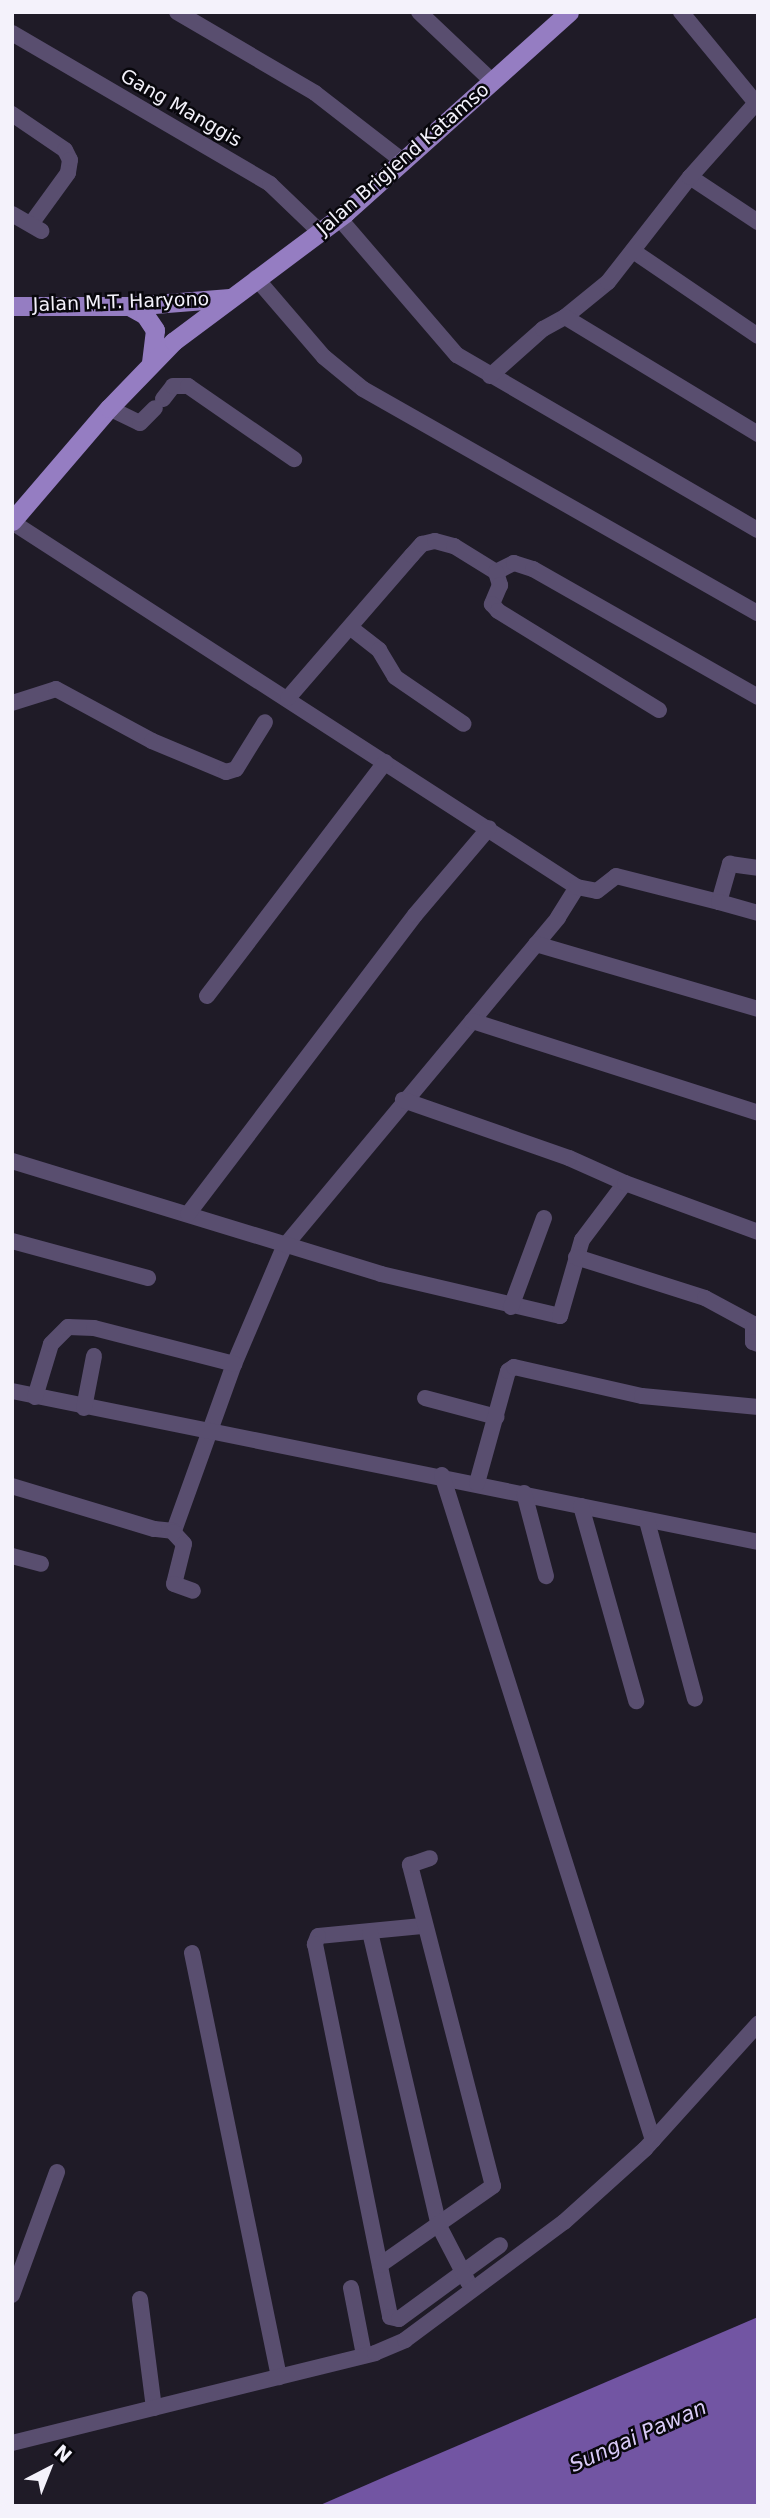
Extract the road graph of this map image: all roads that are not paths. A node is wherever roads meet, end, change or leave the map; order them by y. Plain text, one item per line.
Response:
1 (177, 12) edge
2 (569, 12) edge
3 (681, 12) edge
4 (425, 14) edge
5 (12, 33) edge
6 (492, 81) junction
7 (757, 103) edge
8 (12, 114) edge
9 (400, 159) junction
10 (690, 177) junction
11 (12, 214) edge
12 (339, 218) junction
13 (758, 222) edge
14 (320, 232) junction
15 (633, 251) junction
16 (257, 278) junction
17 (230, 298) junction
18 (12, 306) edge
19 (129, 306) junction
20 (565, 317) junction
21 (758, 336) edge
22 (151, 363) junction
23 (490, 376) junction
24 (109, 408) junction
25 (758, 435) edge
26 (294, 459) dead end
27 (12, 522) edge
28 (756, 526) edge
29 (496, 572) junction
30 (758, 613) edge
31 (351, 628) junction
32 (758, 697) edge
33 (288, 698) junction
34 (12, 703) edge
35 (659, 710) dead end
36 (265, 722) dead end
37 (464, 724) dead end
38 (385, 762) junction
39 (489, 828) junction
40 (758, 868) edge
41 (577, 887) junction
42 (719, 902) junction
43 (758, 913) edge
44 (536, 944) junction
45 (207, 996) dead end
46 (758, 1009) edge
47 (472, 1021) junction
48 (403, 1100) junction
49 (758, 1113) edge
50 (12, 1161) edge
51 (625, 1183) junction
52 (188, 1214) junction
53 (544, 1218) dead end
54 (758, 1232) edge
55 (12, 1241) edge
56 (284, 1247) junction
57 (576, 1257) junction
58 (148, 1278) dead end
59 (511, 1307) junction
60 (758, 1344) edge
61 (94, 1356) dead end
62 (234, 1364) junction
63 (12, 1391) edge
64 (36, 1397) junction
65 (425, 1398) dead end
66 (758, 1407) edge
67 (84, 1408) junction
68 (497, 1417) junction
69 (211, 1431) junction
70 (442, 1475) junction
71 (477, 1483) junction
72 (12, 1486) edge
73 (524, 1493) junction
74 (581, 1506) junction
75 (647, 1521) junction
76 (173, 1532) junction
77 (758, 1542) edge
78 (12, 1556) edge
79 (41, 1564) dead end
80 (546, 1576) dead end
81 (193, 1591) dead end
82 (695, 1699) dead end
83 (636, 1701) dead end
84 (430, 1858) dead end
85 (422, 1926) junction
86 (370, 1932) junction
87 (192, 1953) dead end
88 (758, 2024) edge
89 (653, 2140) junction
90 (57, 2172) dead end
91 (439, 2226) junction
92 (500, 2245) dead end
93 (380, 2265) junction
94 (463, 2272) junction
95 (351, 2288) dead end
96 (473, 2290) junction
97 (12, 2295) edge
98 (140, 2299) dead end
99 (364, 2355) junction
100 (279, 2376) junction
101 (154, 2408) junction
102 (12, 2443) edge

1 - 9 street
2 - 6 main road, Jalan Brigjend Katamso
3 - 7 street
4 - 6 street
5 - 14 street, Gang Manggis
6 - 9 main road, Jalan Brigjend Katamso
7 - 10 street
8 - 11 street
9 - 12 main road, Jalan Brigjend Katamso
10 - 13 street
10 - 15 street
12 - 14 main road, Jalan Brigjend Katamso
12 - 23 street
14 - 16 main road, Jalan Brigjend Katamso
15 - 20 street
15 - 21 street
16 - 17 main road, Jalan Brigjend Katamso
16 - 30 street
17 - 19 main road, Jalan M.T. Haryono
17 - 22 main road, Jalan Brigjend Katamso
18 - 19 main road, Jalan M.T. Haryono
19 - 22 main road
20 - 23 street
20 - 25 street
22 - 24 main road, Jalan Brigjend Katamso
23 - 28 street
24 - 26 street
24 - 27 main road, Jalan Brigjend Katamso
27 - 33 street
29 - 31 street
29 - 32 street
29 - 35 street
31 - 33 street
31 - 37 street
33 - 38 street
34 - 36 street
38 - 39 street
38 - 45 street
39 - 41 street
39 - 52 street
40 - 42 street
41 - 42 street
41 - 44 street
42 - 43 street
44 - 46 street
44 - 47 street
47 - 48 street
47 - 49 street
48 - 51 street
48 - 56 street
50 - 52 street
51 - 54 street
51 - 57 street
52 - 56 street
53 - 59 street
55 - 58 street
56 - 59 street
56 - 62 street
57 - 59 street
57 - 60 street
61 - 67 street
62 - 64 street
62 - 69 street
63 - 64 street
64 - 67 street
65 - 68 street
66 - 68 street
67 - 69 street
68 - 71 street
69 - 70 street
69 - 76 street
70 - 71 street
70 - 89 street
71 - 73 street
72 - 76 street
73 - 74 street
73 - 80 street
74 - 75 street
74 - 83 street
75 - 77 street
75 - 82 street
76 - 81 street
78 - 79 street
84 - 85 street
85 - 86 street
85 - 91 street
86 - 91 street
86 - 93 street
87 - 100 street
88 - 89 street
89 - 96 street
90 - 97 street
91 - 93 street
91 - 94 street
92 - 94 street
93 - 94 street
94 - 96 street
95 - 99 street
96 - 99 street
98 - 101 street
99 - 100 street
100 - 101 street
101 - 102 street

